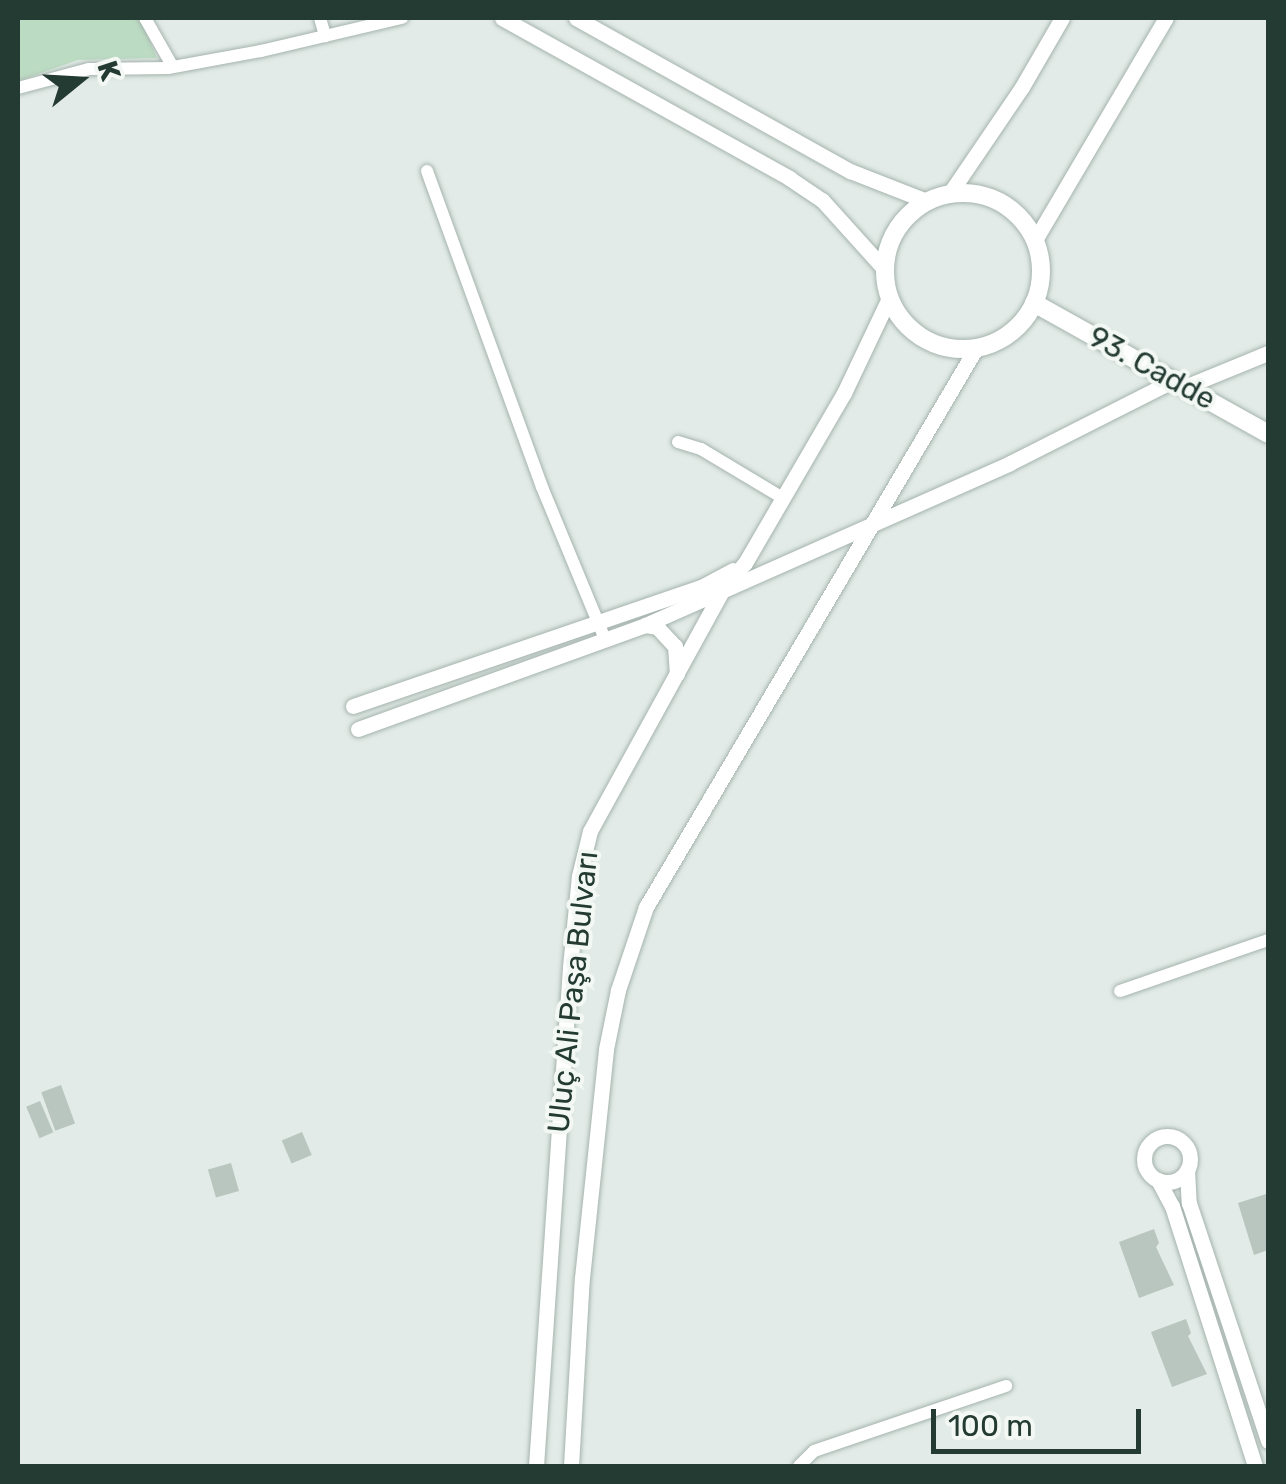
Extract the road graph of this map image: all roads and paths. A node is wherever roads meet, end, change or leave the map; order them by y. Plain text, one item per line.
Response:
1 (145, 18) edge
2 (320, 18) edge
3 (402, 18) edge
4 (502, 18) edge
5 (576, 18) edge
6 (1062, 18) edge
7 (1166, 18) edge
8 (326, 36) junction
9 (173, 67) junction
10 (18, 88) edge
11 (427, 171) dead end
12 (950, 193) junction
13 (927, 200) junction
14 (1036, 240) junction
15 (885, 270) junction
16 (890, 296) junction
17 (1034, 303) junction
18 (976, 348) junction
19 (1268, 352) edge
20 (1180, 383) junction
21 (1268, 434) edge
22 (678, 442) dead end
23 (783, 498) junction
24 (870, 526) junction
25 (745, 562) junction
26 (723, 589) junction
27 (596, 622) junction
28 (645, 626) junction
29 (604, 637) junction
30 (678, 676) junction
31 (353, 706) dead end
32 (358, 728) dead end
33 (1268, 940) edge
34 (1120, 991) dead end
35 (1188, 1170) junction
36 (1158, 1180) junction
37 (1006, 1386) dead end
38 (1265, 1418) edge
39 (1268, 1441) edge
40 (536, 1466) edge
41 (572, 1466) edge
42 (800, 1466) edge
43 (1255, 1466) edge

1 - 9 street
2 - 8 street
3 - 8 street
4 - 15 street
5 - 13 street
6 - 12 street
7 - 14 street
8 - 9 street
9 - 10 street
11 - 27 street
12 - 13 main road
12 - 14 main road
13 - 15 main road
14 - 17 main road
15 - 16 main road
16 - 18 main road
16 - 23 street, Uluç Ali Paşa Bulvarı
17 - 18 main road, Uluç Ali Paşa Bulvarı
17 - 20 main road, 93. Cadde
18 - 24 street, Uluç Ali Paşa Bulvarı
19 - 20 street
20 - 21 main road, 93. Cadde
20 - 24 street
22 - 23 street
23 - 25 street, Uluç Ali Paşa Bulvarı
24 - 26 street
24 - 41 street, Uluç Ali Paşa Bulvarı
25 - 26 street, Uluç Ali Paşa Bulvarı
25 - 27 street
26 - 28 street
26 - 30 street, Uluç Ali Paşa Bulvarı
27 - 29 street
27 - 31 street
28 - 29 street
28 - 30 street
29 - 32 street
30 - 40 street, Uluç Ali Paşa Bulvarı
33 - 34 street
35 - 36 street
35 - 36 street
35 - 38 street
36 - 43 street
37 - 42 street
38 - 39 street

